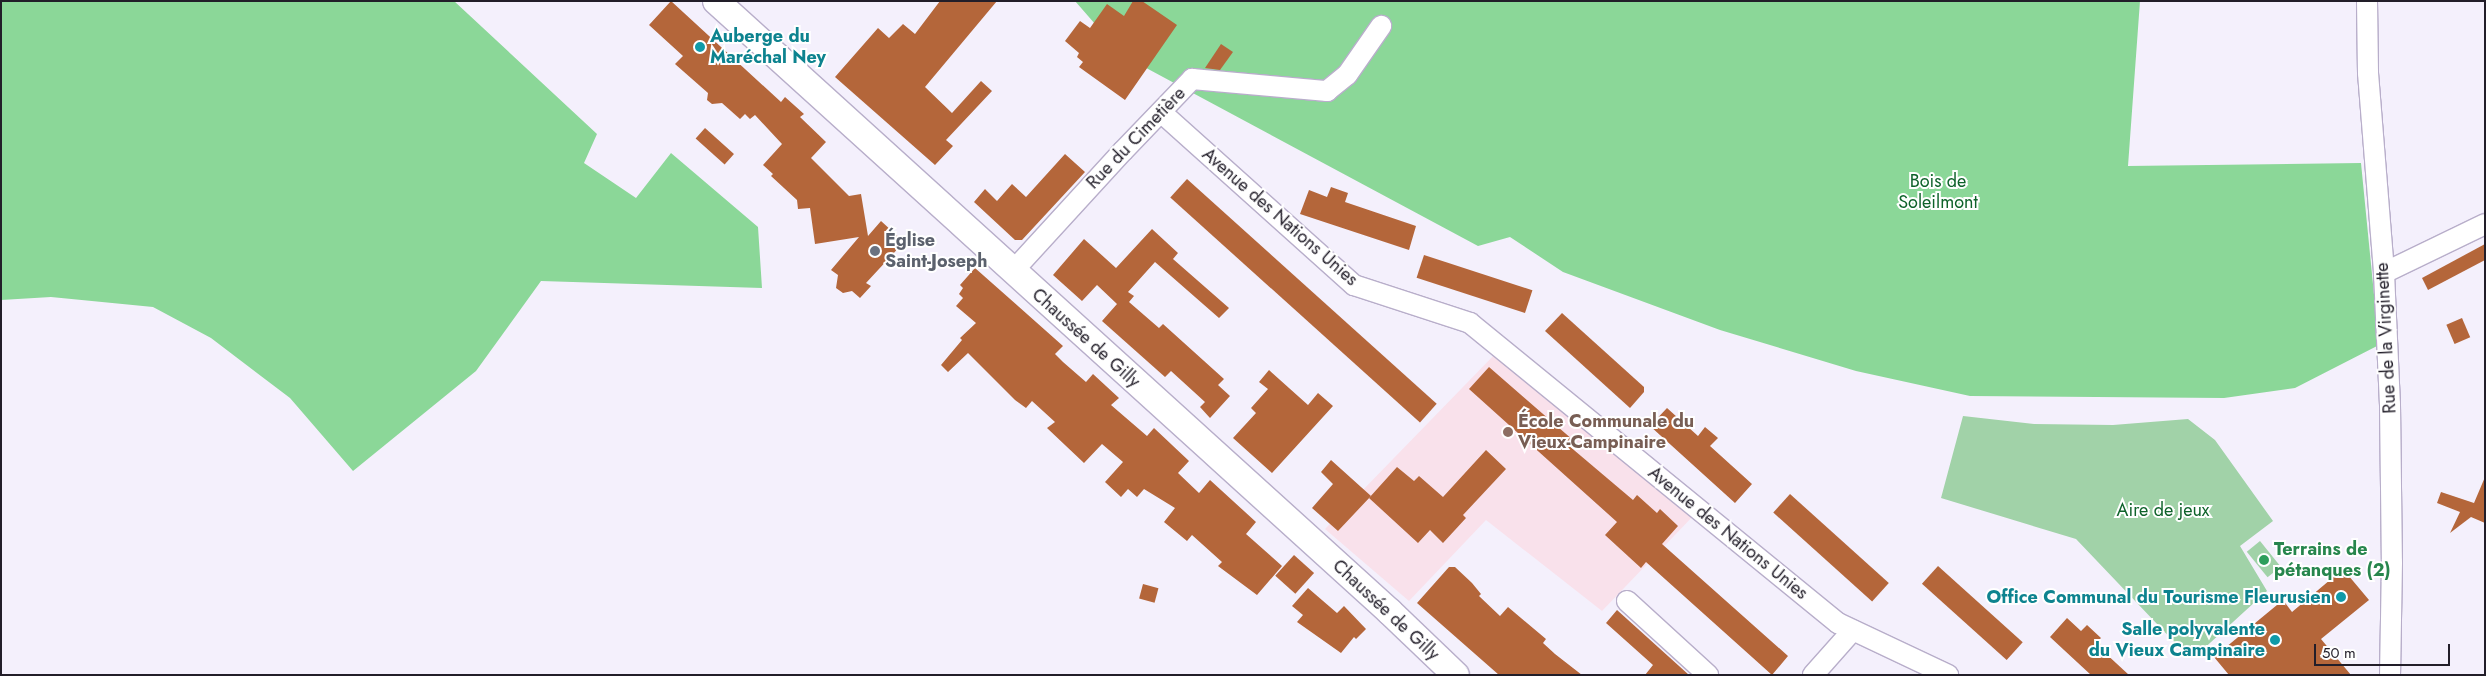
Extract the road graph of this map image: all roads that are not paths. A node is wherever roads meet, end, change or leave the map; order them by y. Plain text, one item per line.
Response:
1 (716, 1) edge
2 (2366, 1) edge
3 (1382, 26) dead end
4 (1162, 112) junction
5 (2485, 224) edge
6 (1013, 272) junction
7 (2384, 273) junction
8 (1627, 601) dead end
9 (1852, 630) junction
10 (1456, 675) edge
11 (1708, 675) edge
12 (1813, 675) edge
13 (1948, 675) edge
14 (2390, 675) edge

1 - 6 main road, Chaussée de Gilly
2 - 7 street, Rue de la Virginette
3 - 4 street, Rue du Cimetière
4 - 6 street, Rue du Cimetière
4 - 9 street, Avenue des Nations Unies
5 - 7 street
6 - 10 main road, Chaussée de Gilly
7 - 14 street, Rue de la Virginette
8 - 11 street
9 - 12 street
9 - 13 street, Avenue des Nations Unies

